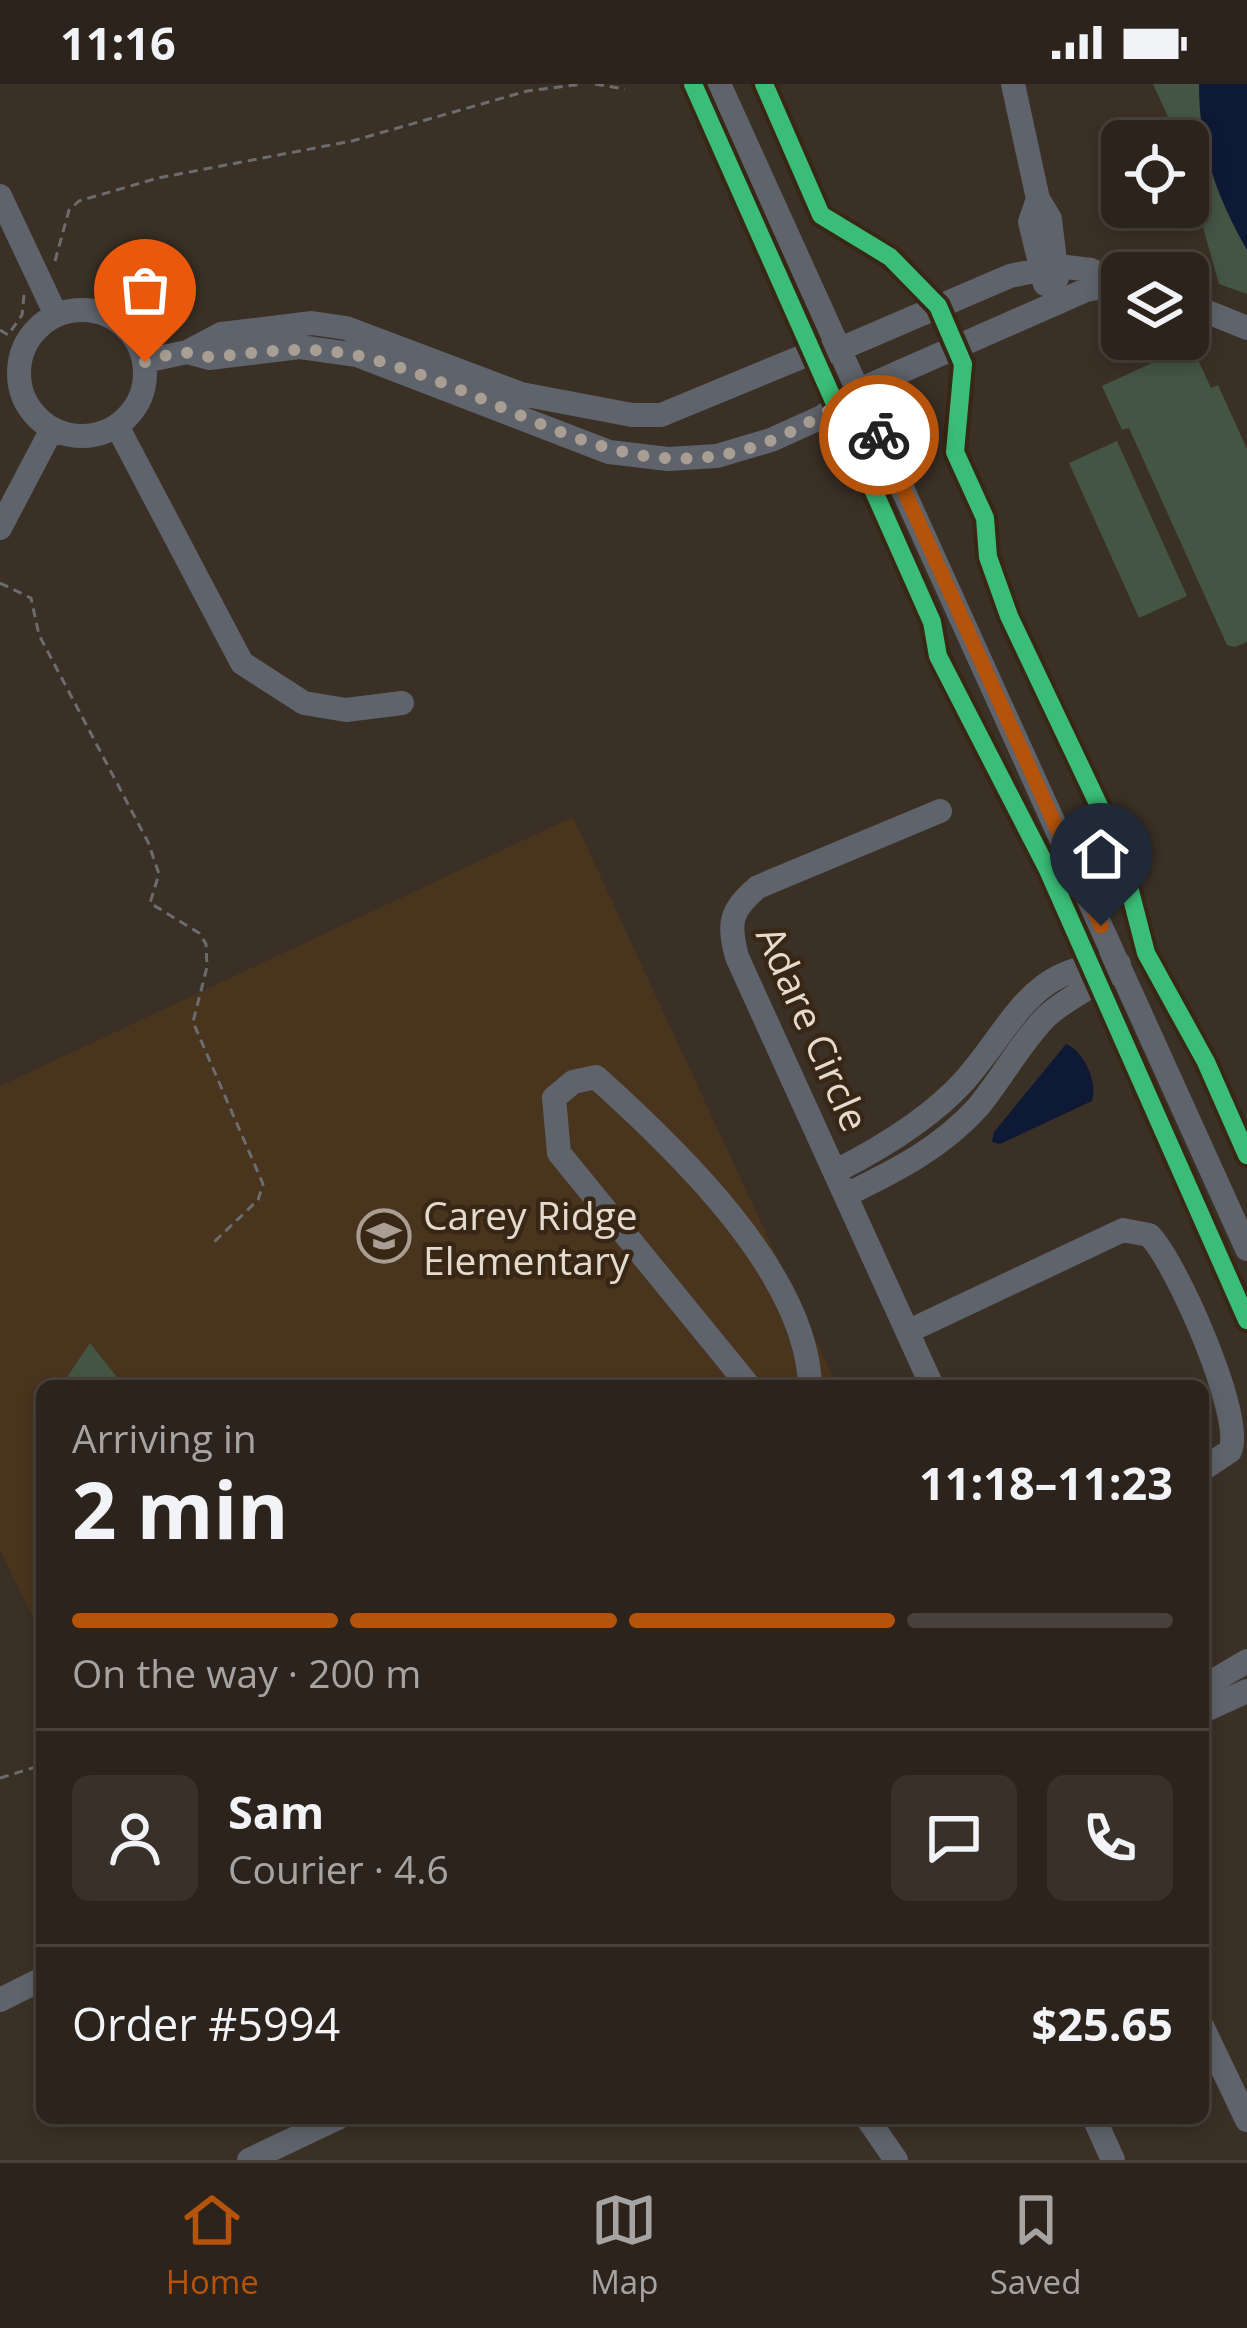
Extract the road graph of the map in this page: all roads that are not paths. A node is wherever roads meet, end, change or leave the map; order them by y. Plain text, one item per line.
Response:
1 (719, 84) edge
2 (1012, 84) edge
3 (0, 196) edge
4 (1048, 268) junction
5 (1101, 275) edge
6 (1101, 288) edge
7 (1054, 304) junction
8 (1209, 313) edge
9 (56, 315) junction
10 (1247, 328) edge
11 (840, 349) junction
12 (145, 362) junction
13 (859, 390) junction
14 (520, 405) junction
15 (661, 415) junction
16 (117, 426) junction
17 (52, 429) junction
18 (663, 459) junction
19 (0, 527) edge
20 (402, 704) dead end
21 (940, 812) dead end
22 (1119, 964) junction
23 (1052, 994) junction
24 (838, 1170) junction
25 (848, 1194) junction
26 (1247, 1249) edge
27 (909, 1331) junction
28 (744, 1380) edge
29 (808, 1380) edge
30 (929, 1380) edge
31 (1209, 1465) edge
32 (1247, 1661) edge
33 (1209, 1683) edge
34 (1247, 1691) edge
35 (1209, 1708) edge
36 (36, 1981) edge
37 (0, 2000) edge
38 (1209, 2041) edge
39 (1247, 2120) edge
40 (325, 2124) edge
41 (871, 2124) edge
42 (1097, 2124) edge
43 (249, 2160) edge
44 (896, 2160) edge
45 (1113, 2160) edge

1 - 11 street
2 - 4 street
3 - 9 street
4 - 5 street
4 - 7 street
4 - 11 street
6 - 7 street
7 - 13 street
8 - 10 street
9 - 12 street
9 - 17 street
11 - 13 street
11 - 15 street
12 - 14 street
12 - 16 street
13 - 18 street
13 - 22 street
14 - 15 street
14 - 18 street
15 - 18 street
16 - 17 street
16 - 20 street
17 - 19 street
21 - 24 street, Adare Circle
22 - 23 street
22 - 26 street
23 - 24 street
23 - 25 street
24 - 25 street, Adare Circle
25 - 27 street, Adare Circle
27 - 30 street, Adare Circle
27 - 31 street
28 - 29 street
32 - 33 street
34 - 35 street
36 - 37 street
38 - 39 street
40 - 43 street
41 - 44 street
42 - 45 street

